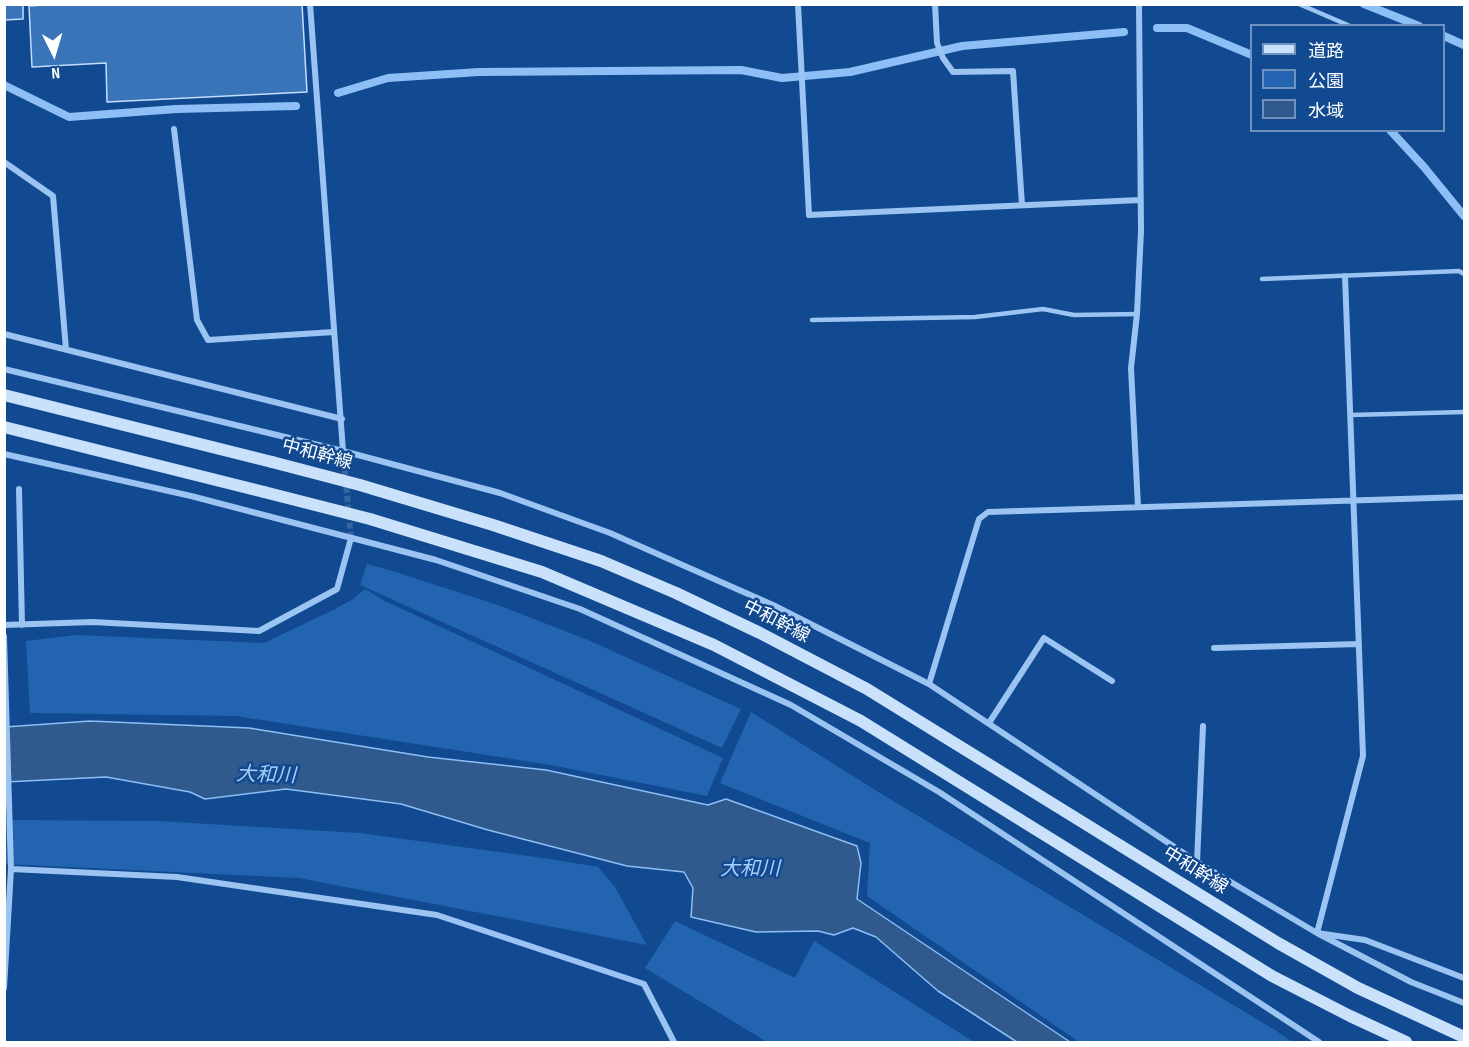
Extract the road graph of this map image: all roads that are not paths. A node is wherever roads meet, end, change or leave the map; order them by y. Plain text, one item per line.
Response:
1 (310, 4) edge
2 (798, 4) edge
3 (935, 4) edge
4 (1139, 4) edge
5 (1299, 4) edge
6 (1345, 24) edge
7 (174, 129) dead end
8 (4, 162) edge
9 (1140, 200) junction
10 (1022, 206) junction
11 (1464, 274) edge
12 (1345, 276) junction
13 (1262, 279) dead end
14 (1137, 314) junction
15 (813, 320) dead end
16 (334, 332) junction
17 (4, 334) edge
18 (66, 349) junction
19 (4, 369) edge
20 (4, 395) edge
21 (1464, 412) edge
22 (1351, 415) junction
23 (342, 419) junction
24 (4, 427) edge
25 (343, 451) junction
26 (4, 454) edge
27 (19, 489) dead end
28 (1464, 497) edge
29 (1355, 500) junction
30 (1138, 507) junction
31 (351, 538) junction
32 (4, 625) edge
33 (22, 625) junction
34 (4, 636) edge
35 (1359, 644) junction
36 (1214, 648) dead end
37 (1112, 681) dead end
38 (929, 684) junction
39 (988, 723) junction
40 (1203, 726) dead end
41 (1197, 862) junction
42 (11, 869) junction
43 (1317, 933) junction
44 (1464, 978) edge
45 (4, 988) edge
46 (1464, 1003) edge
47 (1305, 1032) junction
48 (1464, 1037) edge
49 (674, 1042) edge
50 (1319, 1042) edge
51 (1328, 1042) edge
52 (1406, 1042) edge

1 - 16 street
2 - 10 street
3 - 10 street
4 - 9 street
5 - 6 lane
7 - 16 street
8 - 18 street
9 - 10 street
9 - 14 street
11 - 12 lane
12 - 13 lane
12 - 22 street
14 - 15 lane
14 - 30 street
16 - 23 street
17 - 18 street
18 - 23 street
19 - 25 street
20 - 48 main road, 中和幹線, bridge
21 - 22 lane
22 - 29 street
23 - 25 street
24 - 52 main road, bridge
25 - 38 street
26 - 31 street
27 - 33 street
28 - 29 street
29 - 30 street
29 - 35 street
30 - 38 street
31 - 33 street
31 - 47 street
32 - 33 street
34 - 42 street
35 - 36 street
35 - 43 street
37 - 39 street
38 - 39 street
39 - 41 street
40 - 41 street
41 - 43 street
42 - 45 street
42 - 49 street
43 - 44 street
43 - 46 street
47 - 50 street
47 - 51 street

